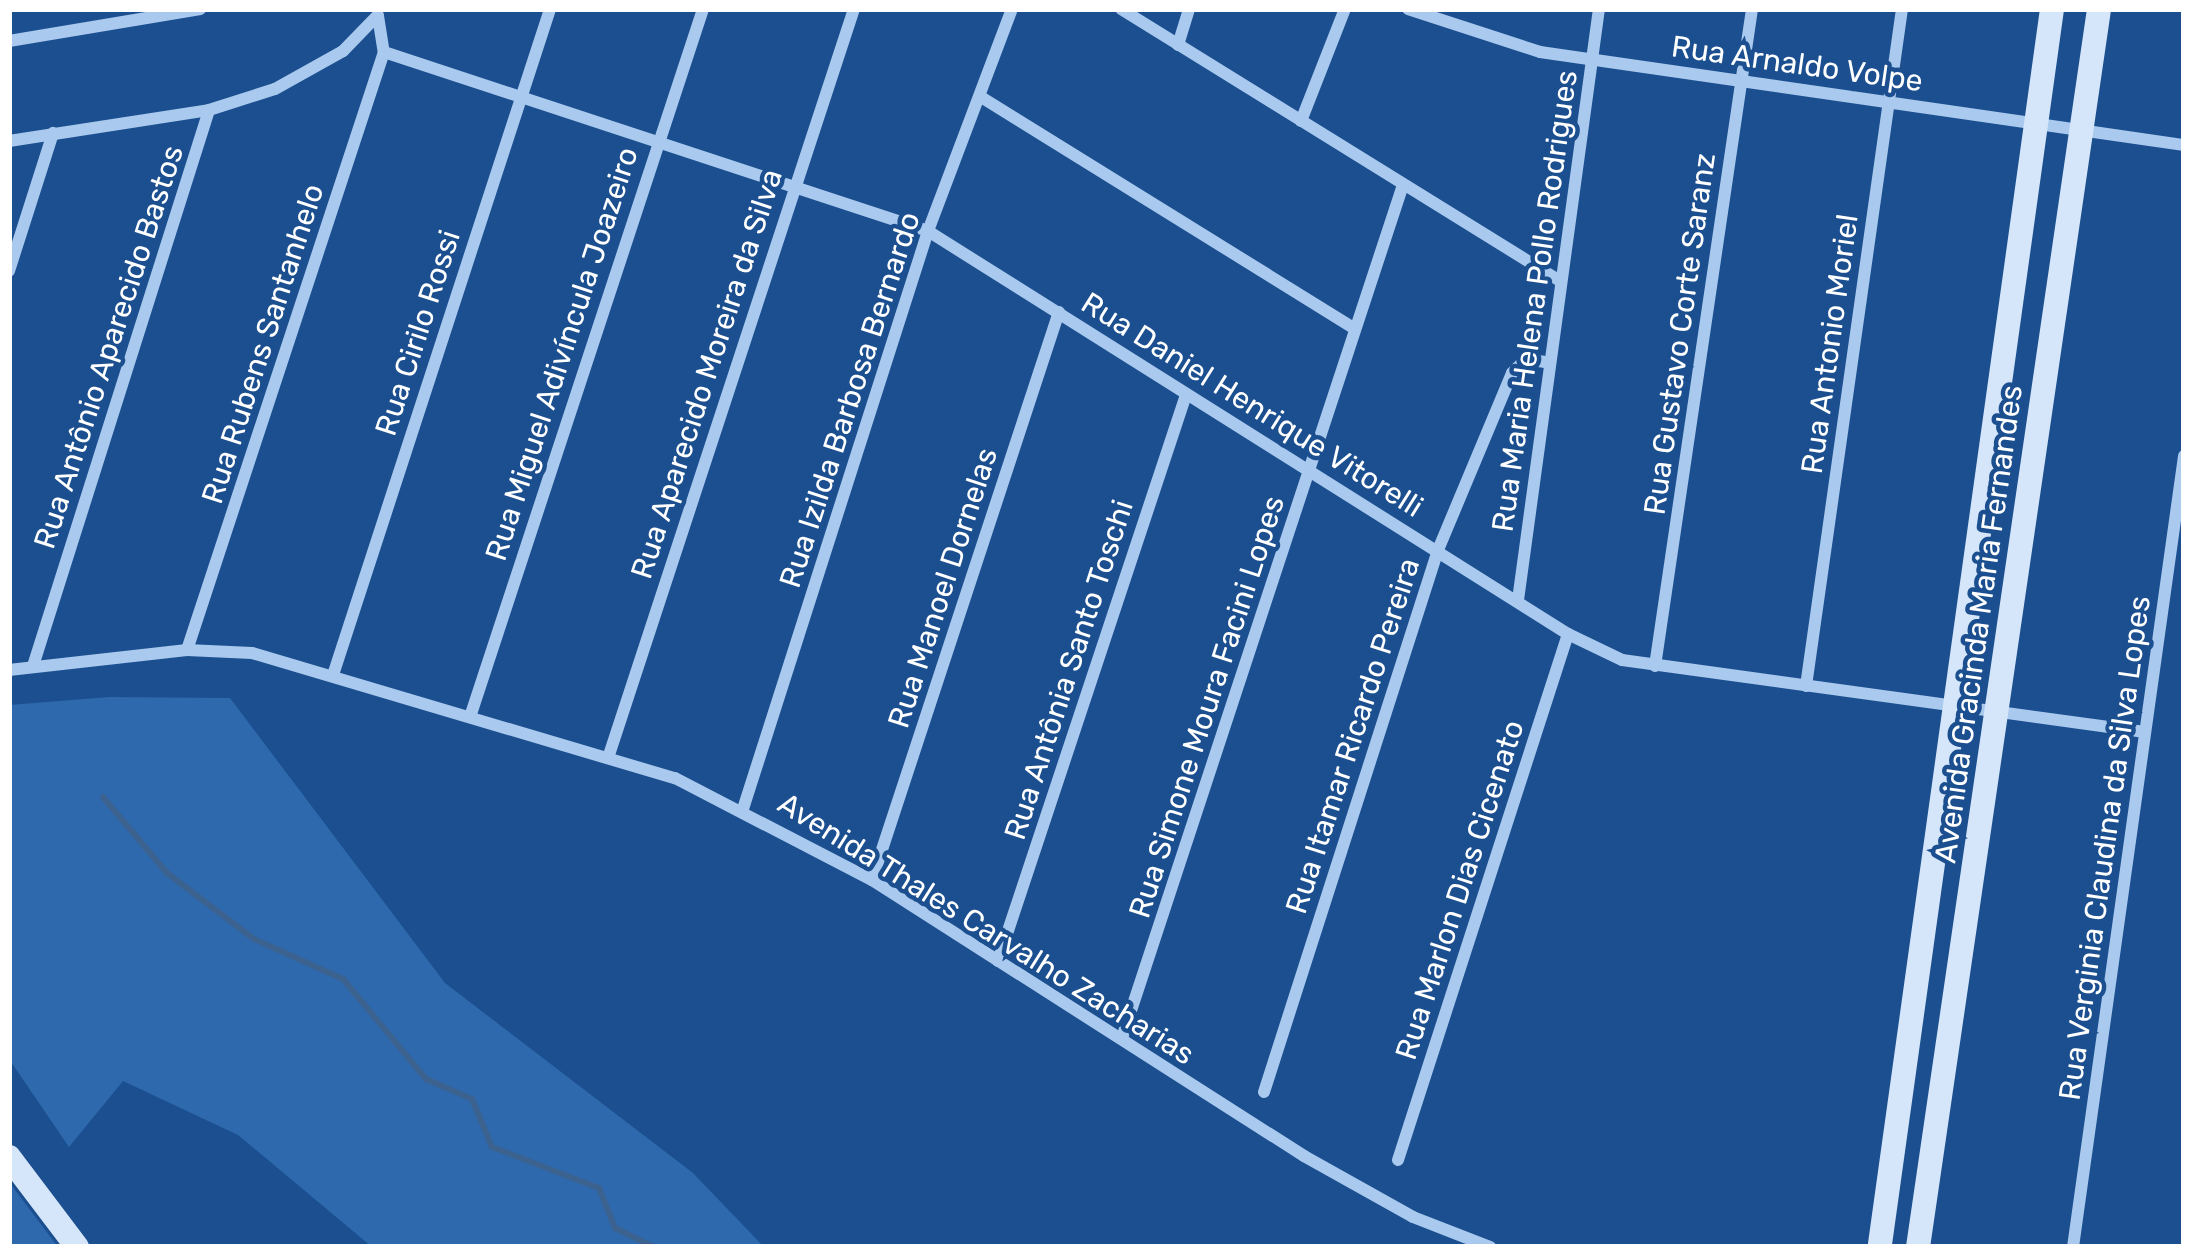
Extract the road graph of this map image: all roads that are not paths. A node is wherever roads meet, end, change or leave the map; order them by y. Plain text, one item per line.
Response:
1 (200, 9) edge
2 (550, 9) edge
3 (703, 9) edge
4 (854, 9) edge
5 (1012, 9) edge
6 (1121, 9) edge
7 (1189, 9) edge
8 (1345, 9) edge
9 (1408, 9) edge
10 (1600, 9) edge
11 (1752, 9) edge
12 (1902, 9) edge
13 (2052, 9) edge
14 (2099, 9) edge
15 (380, 12) edge
16 (9, 41) edge
17 (1178, 45) junction
18 (384, 52) junction
19 (1592, 61) junction
20 (1742, 78) junction
21 (981, 97) junction
22 (519, 98) junction
23 (1889, 102) junction
24 (209, 110) junction
25 (1301, 121) junction
26 (2035, 123) junction
27 (2082, 130) junction
28 (53, 133) junction
29 (9, 141) edge
30 (655, 144) junction
31 (2184, 145) edge
32 (1403, 185) junction
33 (793, 189) junction
34 (928, 231) junction
35 (9, 271) edge
36 (1560, 281) junction
37 (1059, 312) junction
38 (1354, 328) junction
39 (1550, 363) junction
40 (1186, 395) junction
41 (2184, 456) edge
42 (1311, 470) junction
43 (1438, 550) junction
44 (1518, 599) junction
45 (1568, 634) junction
46 (188, 650) junction
47 (33, 666) junction
48 (1655, 666) junction
49 (9, 670) edge
50 (334, 672) junction
51 (1806, 686) junction
52 (1952, 709) junction
53 (471, 715) junction
54 (1996, 715) junction
55 (2145, 732) junction
56 (609, 755) junction
57 (743, 809) junction
58 (872, 880) junction
59 (998, 961) junction
60 (1122, 1038) junction
61 (1264, 1092) dead end
62 (9, 1157) edge
63 (1398, 1160) dead end
64 (1878, 1246) edge
65 (77, 1247) edge
66 (1490, 1247) edge
67 (1915, 1247) edge
68 (2074, 1247) edge

1 - 16 street
2 - 22 street, Rua Cirilo Rossi
3 - 30 street, Rua Miguel Adivíncula Joazeiro
4 - 33 street, Rua Aparecido Moreira da Silva
5 - 21 street, Rua Izilda Barbosa Bernardo
6 - 17 street
7 - 17 street
8 - 25 street
9 - 19 street, Rua Arnaldo Volpe
10 - 19 street, Rua Maria Helena Pollo Rodrigues
11 - 20 street, Rua Gustavo Corte Saranz
12 - 23 street, Rua Antonio Moriel
13 - 26 street, Avenida Gracinda Maria Fernandes
14 - 27 street, Avenida Gracinda Maria Fernandes
15 - 18 street
15 - 24 street
17 - 25 street
18 - 22 street, Rua Daniel Henrique Vitorelli
18 - 46 street, Rua Rubens Santanhelo
19 - 20 street, Rua Arnaldo Volpe
19 - 36 street, Rua Maria Helena Pollo Rodrigues
20 - 23 street, Rua Arnaldo Volpe
20 - 48 street, Rua Gustavo Corte Saranz
21 - 34 street, Rua Izilda Barbosa Bernardo
21 - 38 street
22 - 30 street, Rua Daniel Henrique Vitorelli
22 - 50 street, Rua Cirilo Rossi
23 - 26 street, Rua Arnaldo Volpe
23 - 51 street, Rua Antonio Moriel
24 - 28 street
24 - 47 street, Rua Antônio Aparecido Bastos
25 - 32 street
26 - 27 street, Rua Arnaldo Volpe
26 - 52 street, Avenida Gracinda Maria Fernandes
27 - 31 street, Rua Arnaldo Volpe
27 - 54 street, Avenida Gracinda Maria Fernandes
28 - 29 street
28 - 35 street
30 - 33 street, Rua Daniel Henrique Vitorelli
30 - 53 street, Rua Miguel Adivíncula Joazeiro
32 - 36 street
32 - 38 street, Rua Simone Moura Facini Lopes
33 - 34 street, Rua Daniel Henrique Vitorelli
33 - 56 street, Rua Aparecido Moreira da Silva
34 - 37 street, Rua Daniel Henrique Vitorelli
34 - 57 street, Rua Izilda Barbosa Bernardo
36 - 39 street, Rua Maria Helena Pollo Rodrigues
37 - 40 street, Rua Daniel Henrique Vitorelli
37 - 58 street, Rua Manoel Dornelas
38 - 42 street, Rua Simone Moura Facini Lopes
39 - 43 street, Rua Itamar Ricardo Pereira
39 - 44 street, Rua Maria Helena Pollo Rodrigues
40 - 42 street, Rua Daniel Henrique Vitorelli
40 - 59 street, Rua Antônia Santo Toschi
41 - 55 street, Rua Verginia Claudina da Silva Lopes
42 - 43 street, Rua Daniel Henrique Vitorelli
42 - 60 street, Rua Simone Moura Facini Lopes
43 - 44 street, Rua Daniel Henrique Vitorelli
43 - 61 street, Rua Itamar Ricardo Pereira
44 - 45 street, Rua Daniel Henrique Vitorelli
45 - 48 street, Rua Daniel Henrique Vitorelli
45 - 63 street, Rua Marlon Dias Cicenato
46 - 47 street, Avenida Thales Carvalho Zacharias
46 - 50 street, Avenida Thales Carvalho Zacharias
47 - 49 street, Avenida Thales Carvalho Zacharias
48 - 51 street, Rua Daniel Henrique Vitorelli
50 - 53 street, Avenida Thales Carvalho Zacharias
51 - 52 street, Rua Daniel Henrique Vitorelli
52 - 54 street, Rua Daniel Henrique Vitorelli
52 - 64 street, Avenida Gracinda Maria Fernandes
53 - 56 street, Avenida Thales Carvalho Zacharias
54 - 55 street, Rua Daniel Henrique Vitorelli
54 - 67 street, Avenida Gracinda Maria Fernandes
55 - 68 street, Rua Verginia Claudina da Silva Lopes
56 - 57 street, Avenida Thales Carvalho Zacharias
57 - 58 street, Avenida Thales Carvalho Zacharias
58 - 59 street, Avenida Thales Carvalho Zacharias
59 - 60 street, Avenida Thales Carvalho Zacharias
60 - 66 street, Avenida Thales Carvalho Zacharias
62 - 65 street
64 - 67 street

